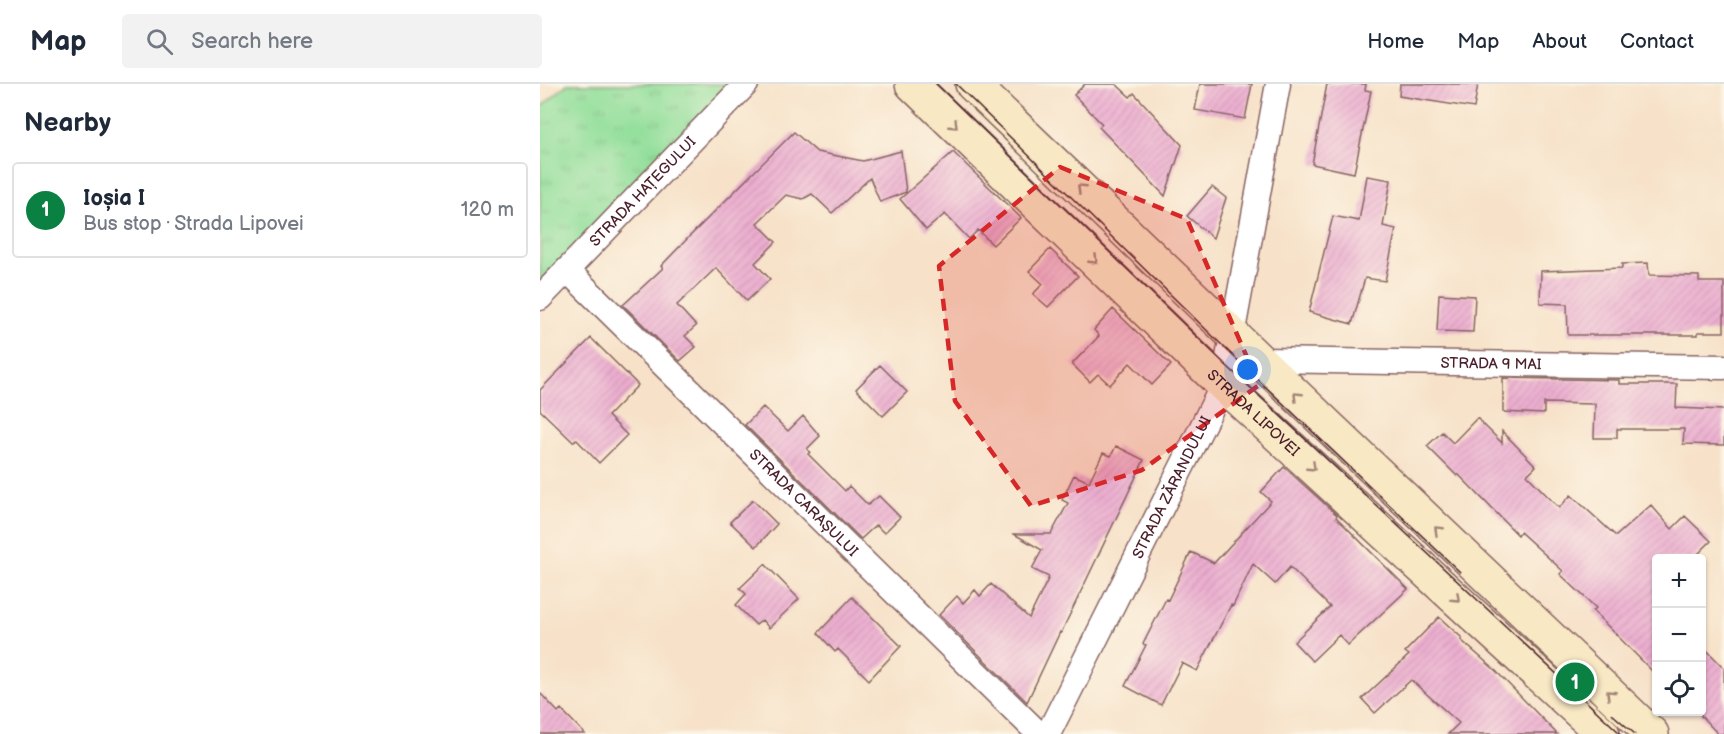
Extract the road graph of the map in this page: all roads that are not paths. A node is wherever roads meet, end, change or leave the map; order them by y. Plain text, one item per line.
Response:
1 (746, 84) edge
2 (912, 84) edge
3 (972, 84) edge
4 (1278, 84) edge
5 (727, 93) edge
6 (567, 270) junction
7 (540, 298) edge
8 (1232, 334) junction
9 (1259, 360) junction
10 (1724, 366) edge
11 (1223, 385) junction
12 (1039, 734) edge
13 (1048, 734) edge
14 (1603, 734) edge
15 (1652, 734) edge

1 - 5 street, STRADA HAȚEGULUI
2 -> 11 street, STRADA LIPOVEI
8 -> 3 street
4 - 8 street, STRADA ZĂRANDULUI
5 - 6 street, STRADA HAȚEGULUI
6 - 7 street, STRADA HAȚEGULUI
6 - 12 street, STRADA CARAȘULUI
8 - 9 street
8 - 11 street, STRADA ZĂRANDULUI
9 - 10 street, STRADA 9 MAI
15 -> 9 street
11 - 13 street, STRADA ZĂRANDULUI
11 -> 14 street, STRADA LIPOVEI

